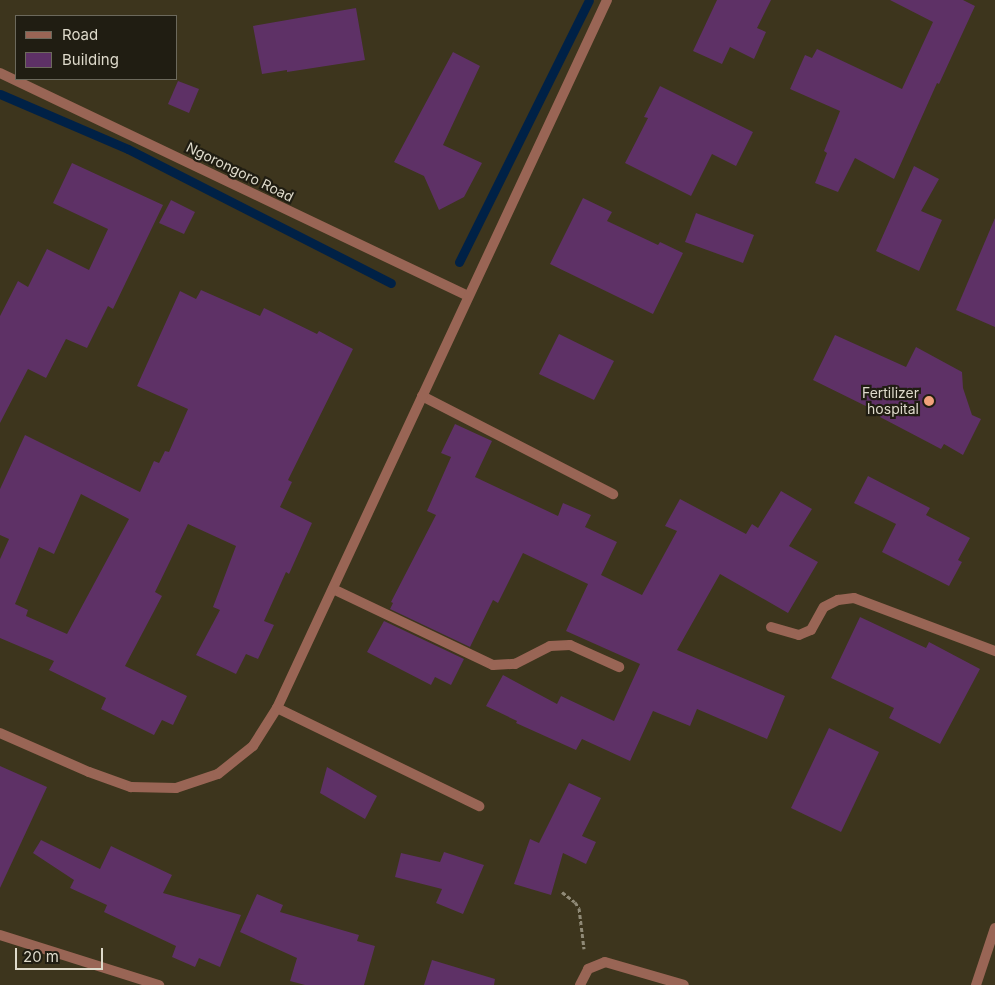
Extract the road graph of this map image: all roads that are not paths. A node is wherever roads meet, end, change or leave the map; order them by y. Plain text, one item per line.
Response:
1 (607, 0) edge
2 (0, 73) edge
3 (468, 296) junction
4 (422, 396) junction
5 (612, 494) dead end
6 (333, 589) junction
7 (771, 627) dead end
8 (995, 651) edge
9 (619, 667) dead end
10 (277, 708) junction
11 (0, 734) edge
12 (479, 806) dead end
13 (995, 928) edge
14 (0, 935) edge
15 (159, 985) edge
16 (580, 985) edge
17 (684, 985) edge
18 (976, 985) edge

1 - 3 street
2 - 3 street, Ngorongoro Road
3 - 4 street
4 - 5 street
4 - 6 street
6 - 9 street
6 - 10 street
7 - 8 street
10 - 11 street
10 - 12 street
13 - 18 street
14 - 15 street
16 - 17 street

